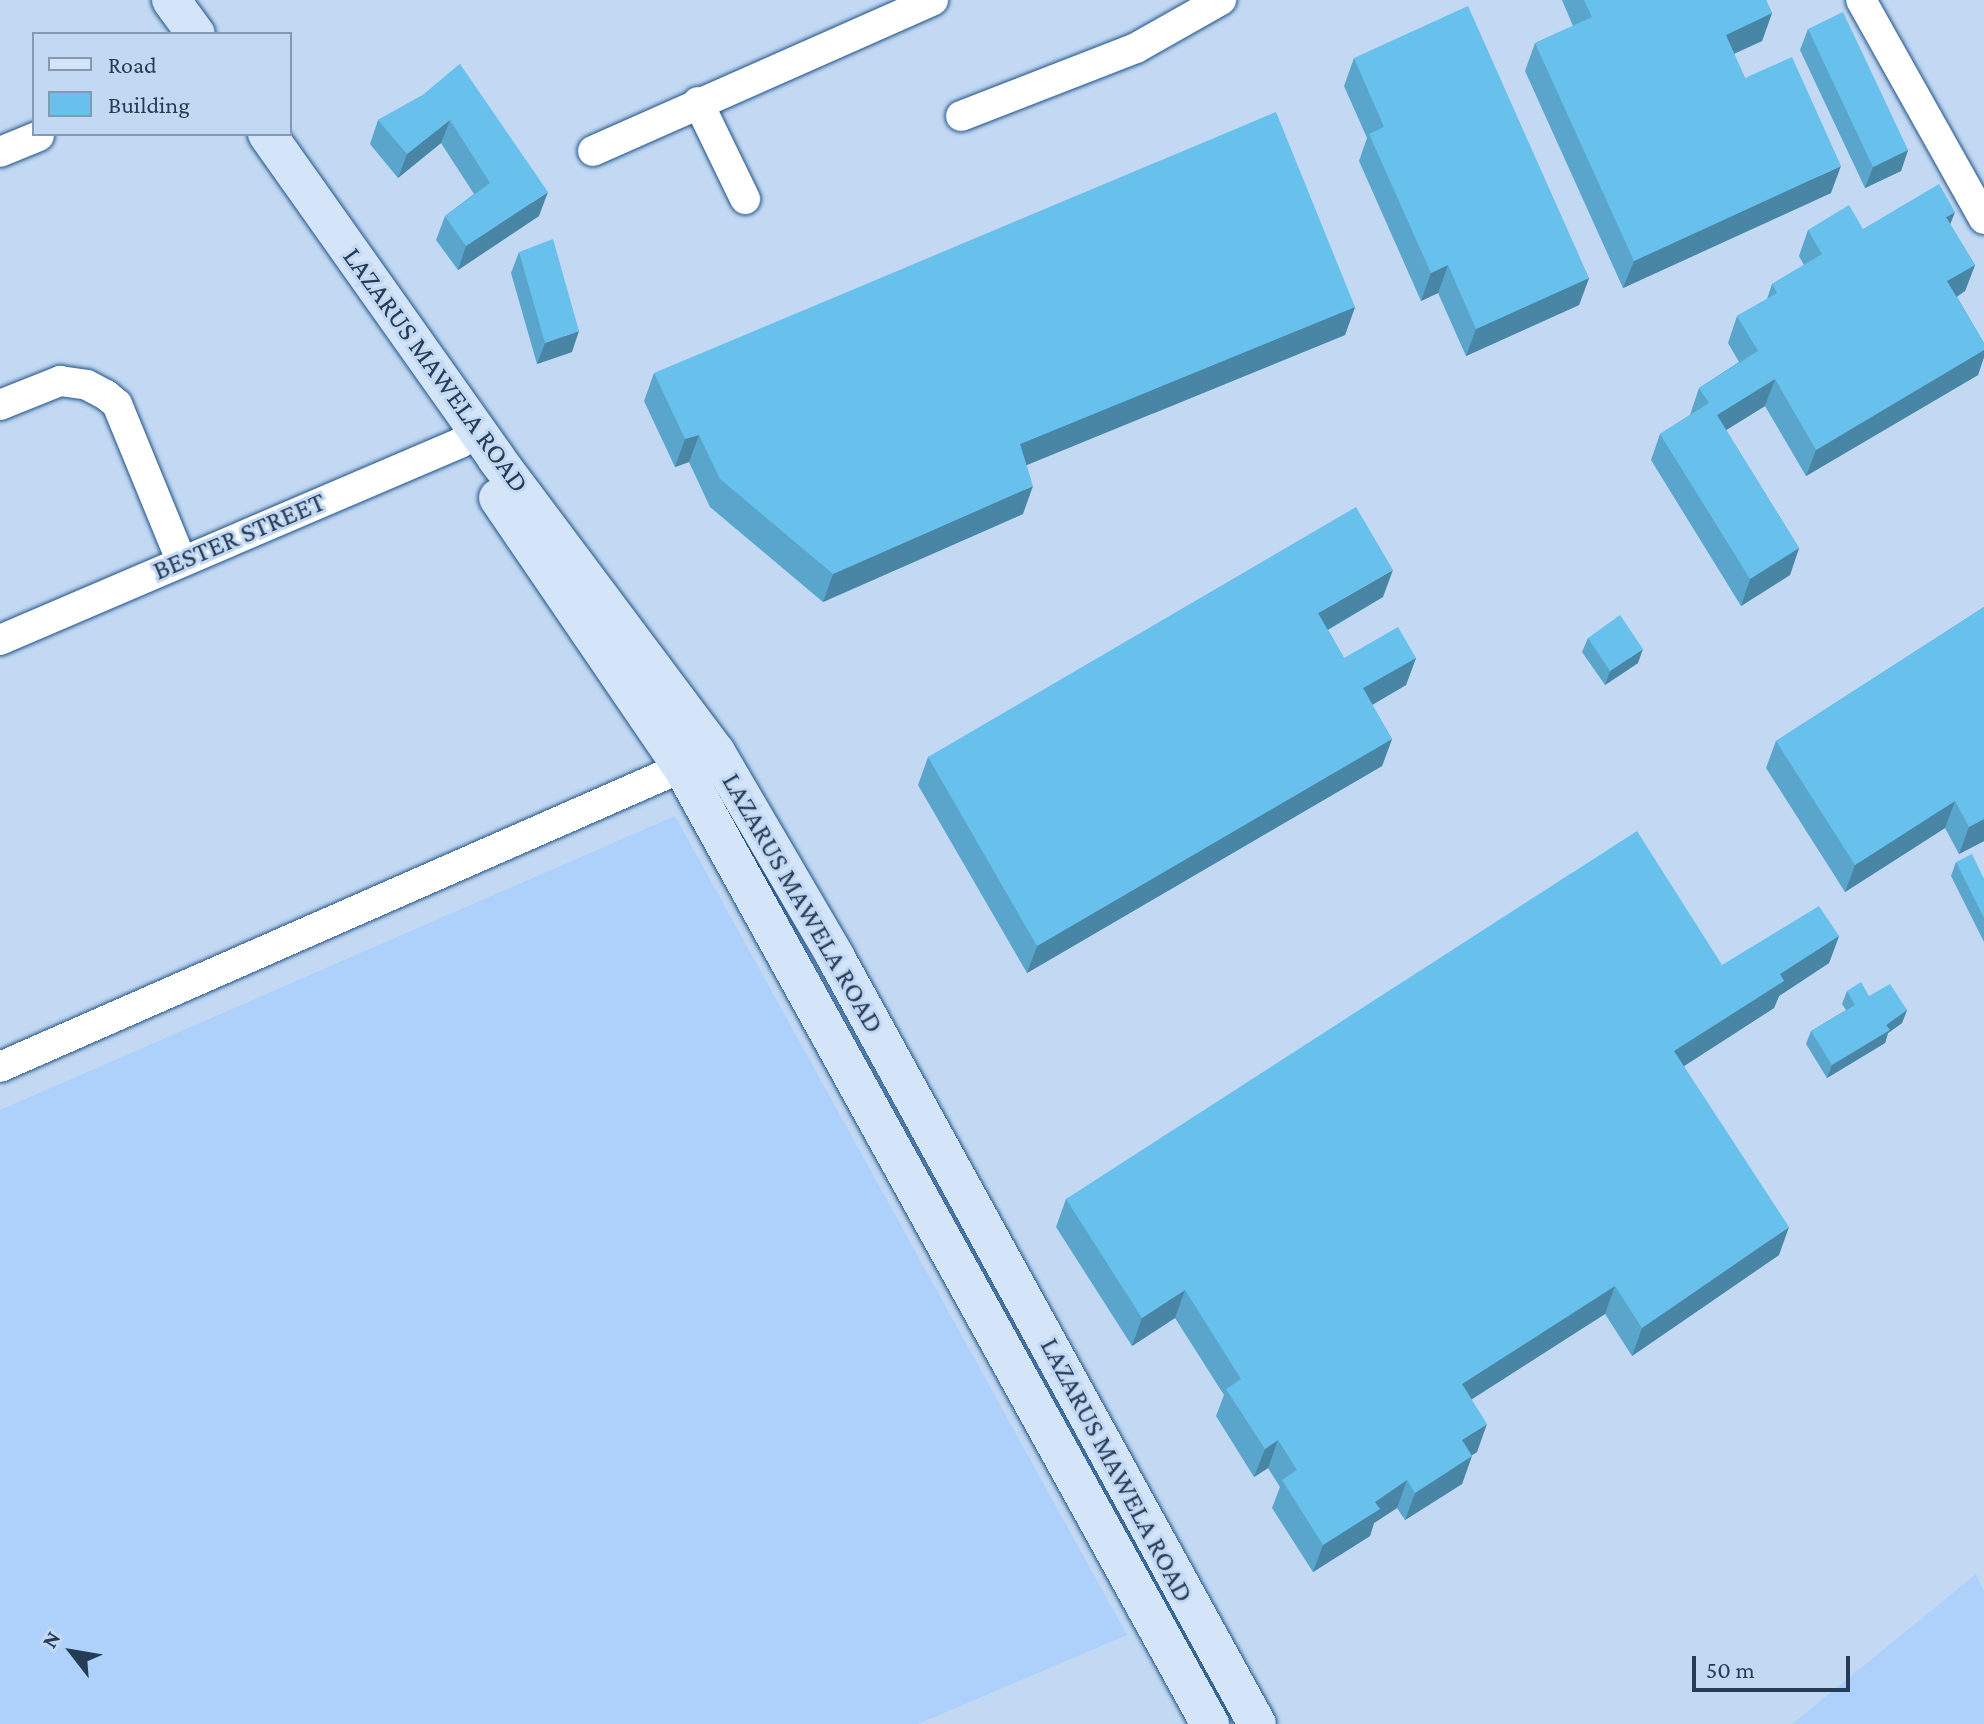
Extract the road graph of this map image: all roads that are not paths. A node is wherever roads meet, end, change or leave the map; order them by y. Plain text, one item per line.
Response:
1 (149, 0) edge
2 (171, 0) edge
3 (933, 0) edge
4 (1221, 0) edge
5 (1861, 0) edge
6 (173, 32) edge
7 (195, 32) edge
8 (698, 102) junction
9 (961, 116) dead end
10 (39, 136) dead end
11 (246, 136) edge
12 (268, 136) edge
13 (593, 151) dead end
14 (0, 152) edge
15 (745, 199) dead end
16 (1984, 219) edge
17 (0, 405) edge
18 (469, 436) junction
19 (181, 560) junction
20 (0, 640) edge
21 (716, 752) junction
22 (683, 769) junction
23 (0, 1067) edge
24 (1210, 1724) edge
25 (1257, 1724) edge

1 - 6 main road
2 - 7 main road
3 - 8 street
4 - 9 street
5 - 16 street
8 - 13 street
8 - 15 street
10 - 14 street
11 - 18 main road, LAZARUS MAWELA ROAD
12 - 18 main road, LAZARUS MAWELA ROAD
17 - 19 street
18 - 19 street, BESTER STREET
18 - 21 main road, LAZARUS MAWELA ROAD
18 - 22 main road, LAZARUS MAWELA ROAD
19 - 20 street, BESTER STREET
21 - 22 street
21 - 25 main road, LAZARUS MAWELA ROAD
22 - 23 street
22 - 24 main road, LAZARUS MAWELA ROAD

